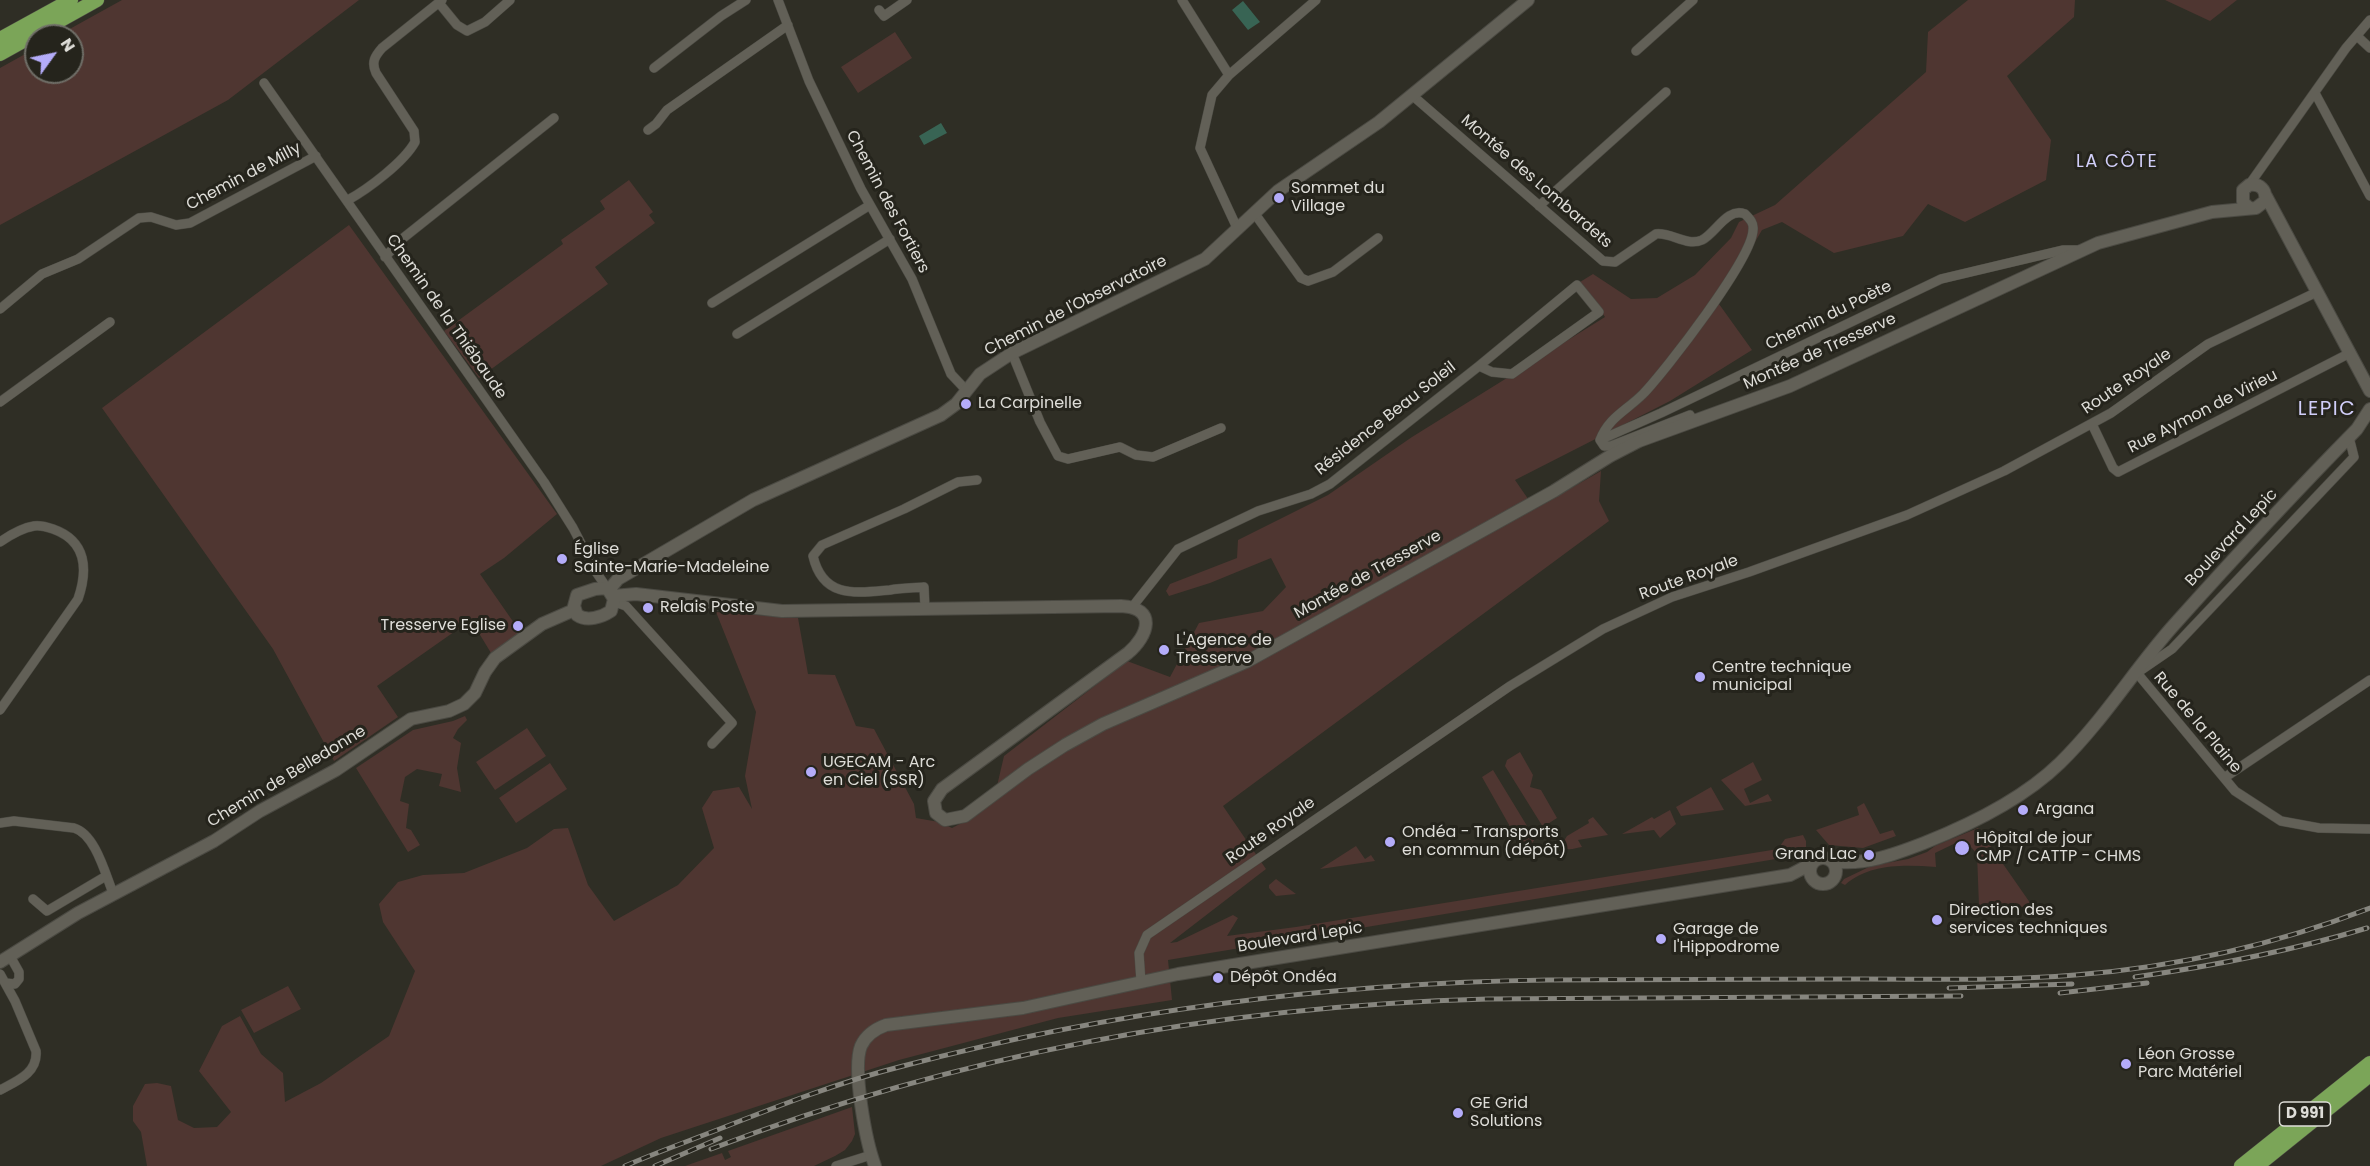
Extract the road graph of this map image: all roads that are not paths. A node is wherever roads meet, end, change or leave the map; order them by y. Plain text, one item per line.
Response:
1 (71, 0) edge
2 (97, 0) edge
3 (510, 0) edge
4 (746, 0) edge
5 (778, 0) edge
6 (907, 0) edge
7 (1182, 0) edge
8 (1316, 0) edge
9 (1528, 0) edge
10 (1693, 0) edge
11 (440, 2) edge
12 (879, 10) dead end
13 (2370, 20) edge
14 (788, 25) junction
15 (2357, 36) junction
16 (0, 39) edge
17 (2370, 48) edge
18 (1636, 51) dead end
19 (0, 54) edge
20 (654, 68) dead end
21 (1229, 75) junction
22 (264, 82) dead end
23 (1666, 92) dead end
24 (2315, 93) junction
25 (1413, 96) junction
26 (554, 118) dead end
27 (648, 130) dead end
28 (316, 156) junction
29 (2264, 165) junction
30 (2245, 189) junction
31 (2264, 192) junction
32 (2370, 196) edge
33 (348, 200) junction
34 (870, 205) junction
35 (1539, 206) junction
36 (2253, 208) junction
37 (2212, 212) junction
38 (1254, 214) junction
39 (1238, 230) junction
40 (2285, 231) junction
41 (1378, 238) dead end
42 (890, 239) junction
43 (2081, 250) junction
44 (385, 257) junction
45 (2318, 292) junction
46 (712, 303) dead end
47 (0, 309) edge
48 (110, 322) dead end
49 (737, 334) dead end
50 (1012, 353) junction
51 (2350, 353) junction
52 (1479, 366) junction
53 (2366, 377) edge
54 (966, 390) junction
55 (2370, 391) edge
56 (0, 402) edge
57 (2370, 409) edge
58 (1693, 422) junction
59 (2092, 424) junction
60 (2370, 424) edge
61 (1221, 428) dead end
62 (2353, 433) junction
63 (1600, 441) junction
64 (977, 480) dead end
65 (0, 542) edge
66 (608, 593) junction
67 (1133, 606) junction
68 (925, 608) junction
69 (574, 610) junction
70 (2137, 673) junction
71 (2370, 680) edge
72 (0, 710) edge
73 (712, 744) dead end
74 (2224, 778) junction
75 (0, 823) edge
76 (2370, 829) edge
77 (1831, 861) junction
78 (1859, 863) junction
79 (1811, 864) junction
80 (1790, 875) junction
81 (106, 876) junction
82 (1834, 877) junction
83 (1814, 880) junction
84 (113, 893) junction
85 (33, 899) dead end
86 (5, 959) edge
87 (0, 974) edge
88 (1141, 982) junction
89 (6, 983) junction
90 (2370, 1063) edge
91 (2370, 1075) edge
92 (0, 1090) edge
93 (2265, 1159) edge
94 (873, 1161) edge
95 (836, 1166) edge
96 (2241, 1166) edge

1 - 16 main road
2 - 19 main road
3 - 11 street
4 - 20 street
5 - 14 street, Chemin des Fortiers
6 - 12 street
7 - 21 street
8 - 21 street
9 - 25 street, Chemin de l'Observatoire
10 - 18 street
11 - 33 street
13 - 15 street
14 - 27 street
14 - 34 street, Chemin des Fortiers
15 - 17 street
15 - 24 street
21 - 39 street
22 - 28 street, Chemin de la Thiébaude
23 - 35 street
24 - 29 street
24 - 32 street
25 - 35 street, Montée des Lombardets
25 - 38 street, Chemin de l'Observatoire
26 - 44 street
28 - 33 street, Chemin de la Thiébaude
28 - 47 street, Chemin de Milly
29 - 30 street
29 - 31 street
30 - 31 street
30 - 36 street
30 - 37 street
31 - 36 street
31 - 40 street
33 - 44 street, Chemin de la Thiébaude
34 - 42 street, Chemin des Fortiers
34 - 46 street
35 - 63 street, Montée des Lombardets
36 - 37 street
36 - 40 street
37 - 43 street, Montée de Tresserve
38 - 39 street, Chemin de l'Observatoire
38 - 41 street
39 - 50 street, Chemin de l'Observatoire
40 - 45 street
42 - 49 street
42 - 54 street, Chemin des Fortiers
43 - 58 street, Montée de Tresserve
43 - 63 street, Chemin du Poète
44 - 66 street, Chemin de la Thiébaude
45 - 51 street
45 - 59 street, Route Royale
48 - 56 street
50 - 54 street, Chemin de l'Observatoire
50 - 61 street
51 - 53 street
51 - 59 street, Rue Aymon de Virieu
52 - 52 street, Résidence Beau Soleil
52 - 67 street, Résidence Beau Soleil
53 - 55 street
54 - 66 street, Chemin de l'Observatoire
57 - 62 street, Boulevard Lepic
58 - 63 street
58 - 67 street, Montée de Tresserve
59 - 88 street, Route Royale
60 - 62 street, Boulevard Lepic
62 - 70 street, Boulevard Lepic
62 - 70 street, Boulevard Lepic
64 - 68 street
65 - 72 street
66 - 68 street
66 - 69 street
66 - 69 street
66 - 73 street, Chemin de la Thiébaude
67 - 68 street
69 - 84 street, Chemin de Belledonne
70 - 74 street, Rue de la Plaine
70 - 78 street, Boulevard Lepic
71 - 74 street
74 - 76 street, Rue de la Plaine
75 - 81 street
77 - 78 street, Boulevard Lepic
77 - 79 street
77 - 82 street
78 - 82 street, Boulevard Lepic
79 - 80 street, Boulevard Lepic
79 - 83 street
80 - 83 street, Boulevard Lepic
80 - 88 street, Boulevard Lepic
81 - 84 street
81 - 85 street
82 - 83 street
84 - 86 street, Chemin de Belledonne
86 - 89 street
87 - 89 street
88 - 94 street, Boulevard Lepic
89 - 92 street
90 - 93 main road, D 991
91 - 93 main road, D 991
93 - 96 main road, D 991
94 - 95 street

